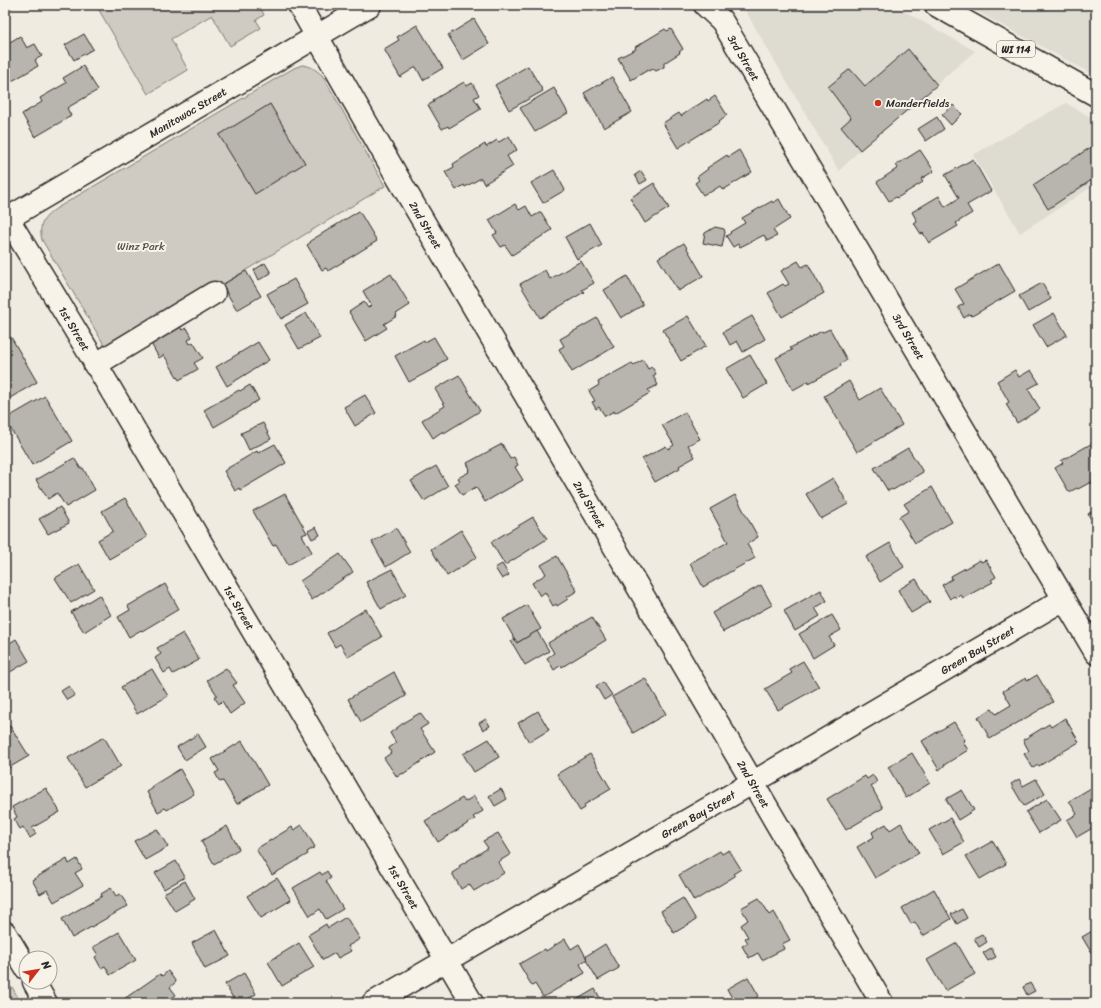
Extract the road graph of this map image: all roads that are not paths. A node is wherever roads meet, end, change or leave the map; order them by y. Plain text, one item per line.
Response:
1 (299, 5) edge
2 (370, 5) edge
3 (705, 5) edge
4 (936, 5) edge
5 (721, 13) edge
6 (318, 36) junction
7 (1096, 95) edge
8 (6, 217) edge
9 (214, 293) dead end
10 (95, 365) junction
11 (1064, 599) junction
12 (1096, 653) edge
13 (752, 783) junction
14 (5, 933) edge
15 (18, 955) edge
16 (447, 961) junction
17 (39, 990) edge
18 (46, 1003) edge
19 (373, 1003) edge
20 (472, 1003) edge
21 (882, 1003) edge

1 - 6 street, 2nd Street
2 - 6 street, Manitowoc Street
3 - 5 street, 3rd Street
4 - 7 street, WI 114
5 - 11 street, 3rd Street
6 - 8 street, Manitowoc Street
6 - 13 street, 2nd Street
8 - 10 street, 1st Street
9 - 10 street
10 - 16 street, 1st Street
11 - 12 street, 3rd Street
11 - 13 street, Green Bay Street
13 - 16 street, Green Bay Street
13 - 21 street, 2nd Street
14 - 15 street
16 - 19 street, Green Bay Street
16 - 20 street, 1st Street
17 - 18 street

